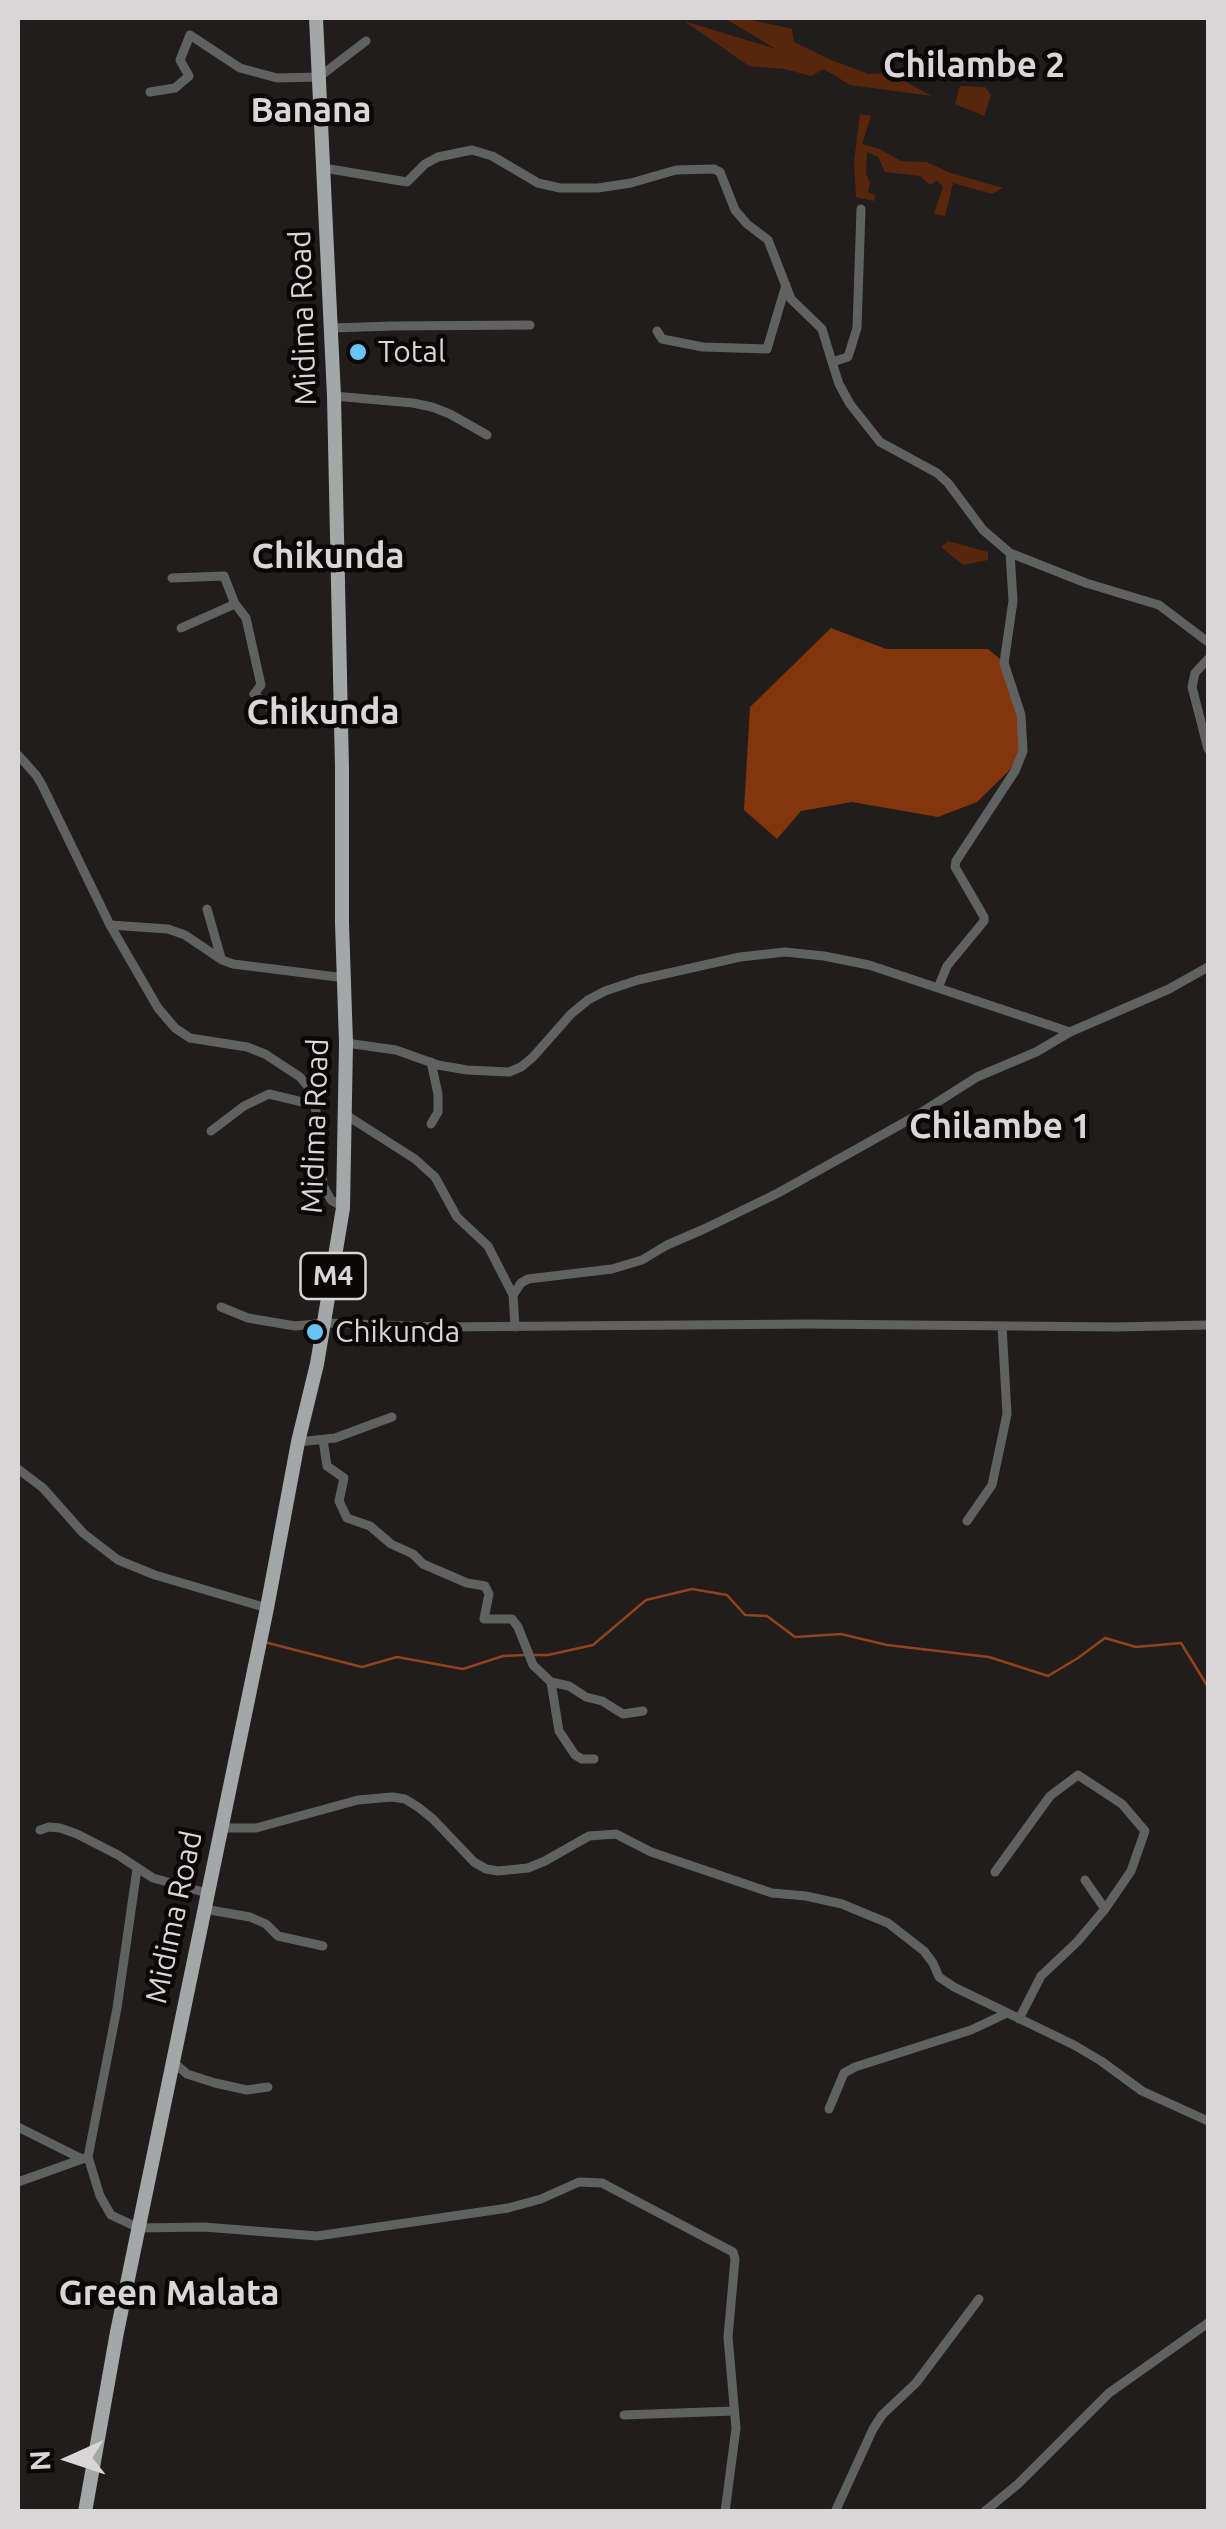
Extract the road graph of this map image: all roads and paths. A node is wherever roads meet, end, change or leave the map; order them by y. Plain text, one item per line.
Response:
1 (316, 18) edge
2 (366, 41) dead end
3 (319, 76) junction
4 (150, 92) dead end
5 (324, 168) junction
6 (861, 209) dead end
7 (786, 284) junction
8 (530, 325) dead end
9 (332, 328) junction
10 (657, 332) dead end
11 (832, 362) junction
12 (334, 396) junction
13 (486, 435) dead end
14 (1010, 553) junction
15 (172, 578) dead end
16 (234, 601) junction
17 (180, 628) dead end
18 (1208, 642) edge
19 (1208, 659) edge
20 (340, 716) junction
21 (1208, 750) edge
22 (18, 756) edge
23 (207, 909) dead end
24 (110, 924) junction
25 (222, 960) junction
26 (1208, 967) edge
27 (345, 978) junction
28 (938, 988) junction
29 (1070, 1032) junction
30 (346, 1043) junction
31 (431, 1062) junction
32 (315, 1105) junction
33 (346, 1115) junction
34 (431, 1124) dead end
35 (211, 1131) dead end
36 (343, 1208) junction
37 (513, 1295) junction
38 (222, 1307) dead end
39 (324, 1323) junction
40 (515, 1326) junction
41 (1002, 1326) junction
42 (1208, 1326) edge
43 (392, 1417) dead end
44 (323, 1440) junction
45 (298, 1442) junction
46 (18, 1470) edge
47 (966, 1521) dead end
48 (267, 1608) junction
49 (551, 1682) junction
50 (643, 1711) dead end
51 (594, 1759) dead end
52 (220, 1828) junction
53 (40, 1830) dead end
54 (137, 1869) junction
55 (995, 1872) dead end
56 (1085, 1880) dead end
57 (206, 1901) junction
58 (1106, 1909) junction
59 (322, 1946) dead end
60 (1005, 2014) junction
61 (1019, 2019) junction
62 (172, 2061) junction
63 (268, 2087) dead end
64 (829, 2109) dead end
65 (1208, 2121) edge
66 (18, 2127) edge
67 (84, 2157) junction
68 (18, 2182) edge
69 (139, 2228) junction
70 (980, 2299) dead end
71 (1208, 2323) edge
72 (734, 2411) junction
73 (624, 2414) dead end
74 (85, 2512) edge
75 (725, 2512) edge
76 (835, 2512) edge
77 (984, 2512) edge

1 - 3 main road, Midima Road / M4
2 - 3 street
3 - 4 street
3 - 5 main road, Midima Road / M4
5 - 7 street
5 - 9 main road, Midima Road / M4
6 - 11 street
7 - 10 street
7 - 11 street
8 - 9 street
9 - 12 main road, Midima Road / M4
11 - 14 street
12 - 13 street
12 - 20 main road, Midima Road / M4
14 - 18 street
14 - 28 street
15 - 16 street
16 - 17 street
16 - 20 street
19 - 21 street
20 - 27 main road, Midima Road / M4
22 - 24 street
23 - 25 street
24 - 25 street
24 - 32 street
25 - 27 street
26 - 29 street
27 - 30 main road, Midima Road / M4
28 - 29 street
28 - 31 street
29 - 37 street
30 - 31 street
30 - 33 main road, Midima Road / M4
31 - 34 street
32 - 35 street
32 - 36 street
33 - 36 main road, Midima Road / M4
33 - 37 street
36 - 39 main road, Midima Road / M4
37 - 40 street
38 - 39 street
39 - 40 street
39 - 45 main road, Midima Road / M4
40 - 41 street
41 - 42 street
41 - 47 street
43 - 44 street
44 - 45 street
44 - 49 street
45 - 48 main road, Midima Road / M4
46 - 48 street
48 - 52 main road, Midima Road / M4
49 - 50 street
49 - 51 street
52 - 57 main road, Midima Road / M4
52 - 60 street
53 - 54 street
54 - 57 street
54 - 67 street
55 - 58 street
56 - 58 street
57 - 59 street
57 - 62 main road, Midima Road / M4
58 - 61 street
60 - 61 street
60 - 64 street
61 - 65 street
62 - 63 street
62 - 69 main road, Midima Road / M4
66 - 67 street
67 - 68 street
67 - 69 street
69 - 72 street
69 - 74 main road, Midima Road / M4
70 - 76 street
71 - 77 street
72 - 73 street
72 - 75 street

